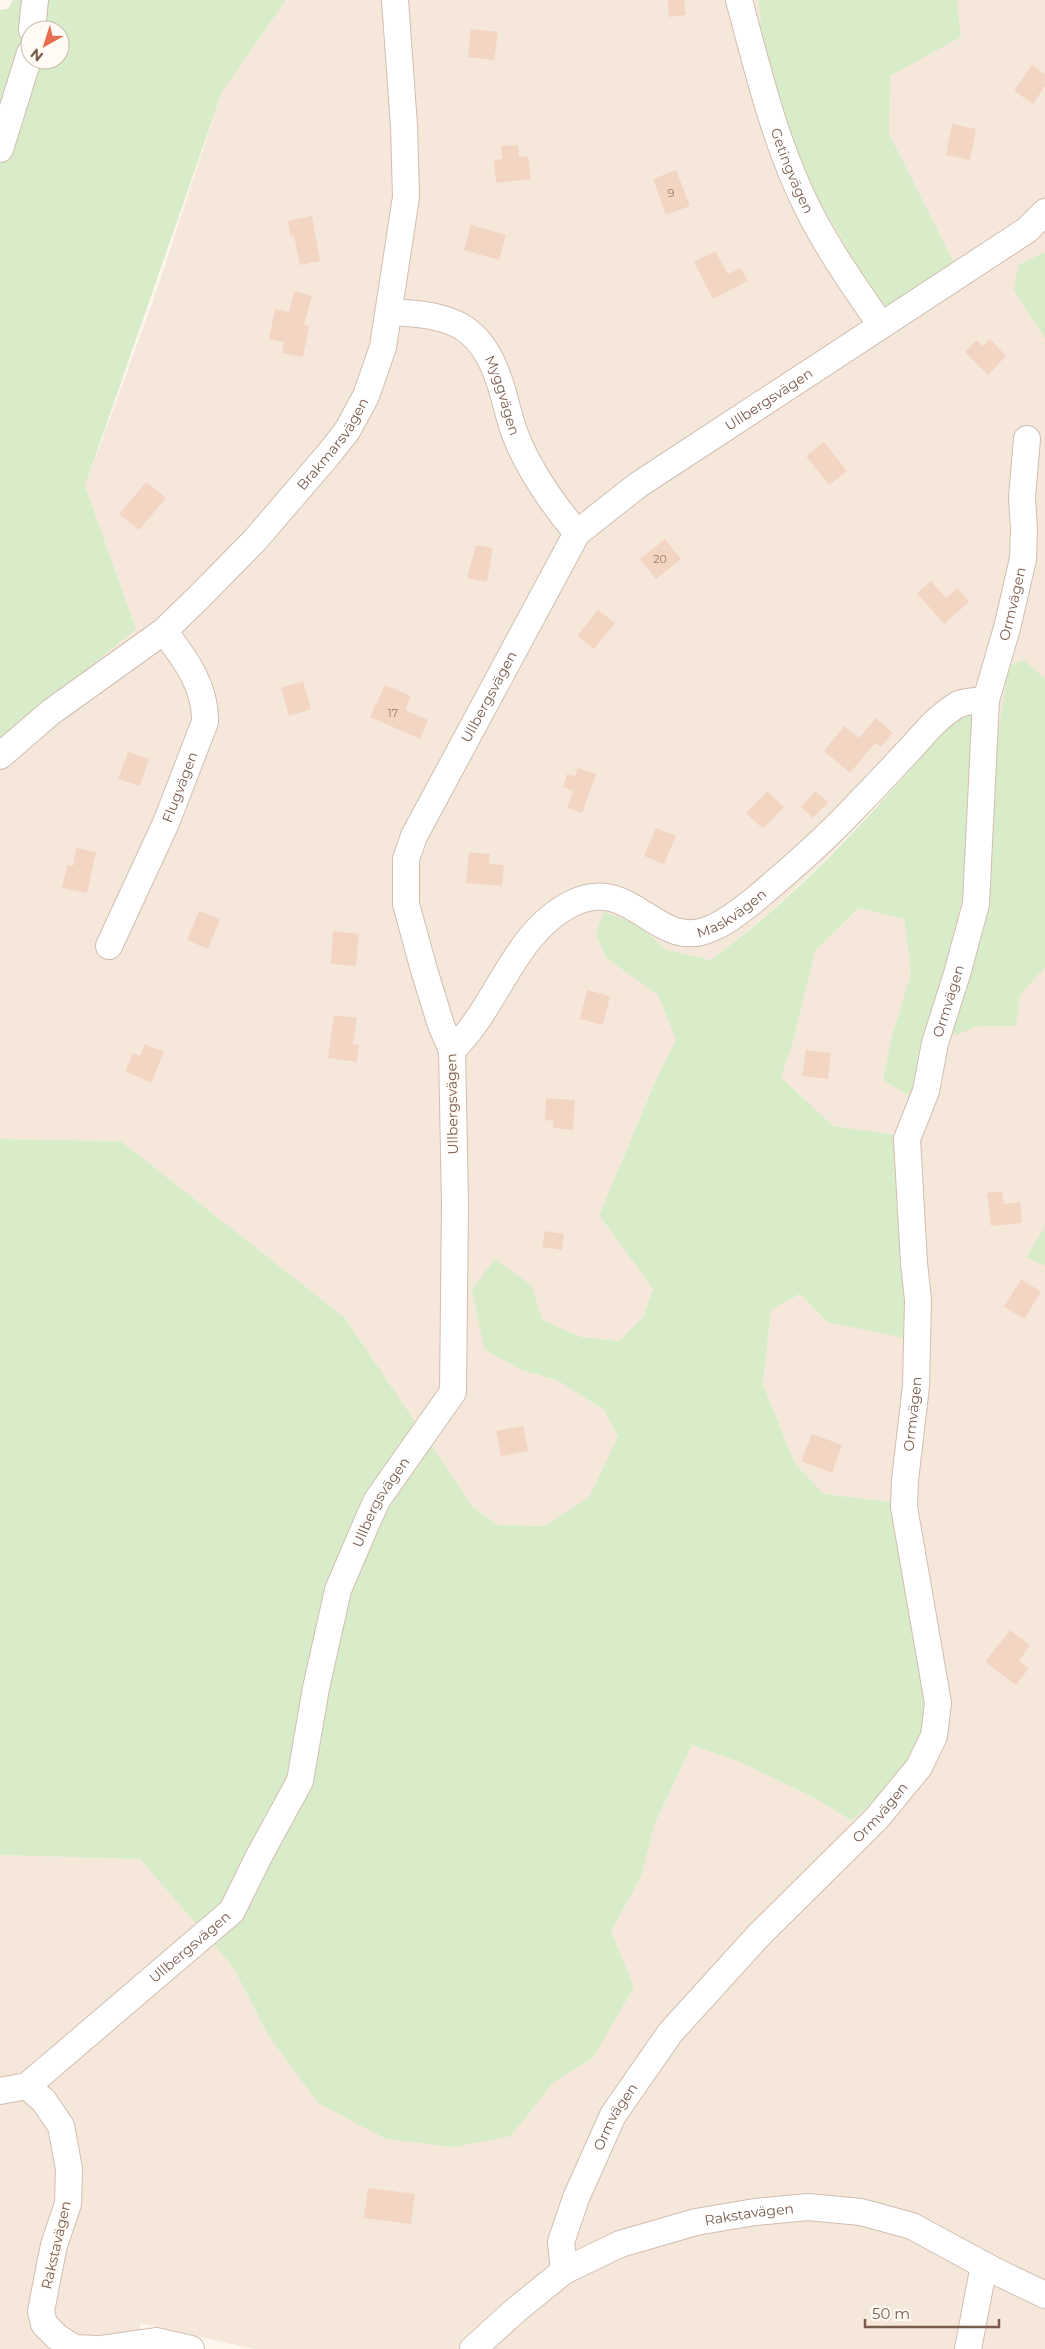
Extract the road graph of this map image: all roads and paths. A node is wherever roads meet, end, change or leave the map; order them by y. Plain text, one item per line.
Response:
1 (35, 0) edge
2 (395, 0) edge
3 (739, 0) edge
4 (33, 20) edge
5 (25, 70) edge
6 (0, 149) edge
7 (1045, 212) edge
8 (390, 312) junction
9 (881, 325) junction
10 (1027, 439) dead end
11 (577, 533) junction
12 (164, 631) junction
13 (986, 700) junction
14 (0, 756) edge
15 (109, 946) dead end
16 (452, 1050) junction
17 (27, 2086) junction
18 (0, 2091) edge
19 (984, 2265) junction
20 (564, 2271) junction
21 (1045, 2295) edge
22 (96, 2349) edge
23 (100, 2349) edge
24 (191, 2349) edge
25 (473, 2349) edge
26 (968, 2349) edge

1 - 4 street
2 - 8 street, Brakmarsvägen
3 - 9 street, Getingvägen
5 - 6 street
7 - 9 street, Ullbergsvägen
8 - 11 street, Myggvägen
8 - 12 street, Brakmarsvägen
9 - 11 street, Ullbergsvägen
10 - 13 street, Ormvägen
11 - 16 street, Ullbergsvägen
12 - 14 street, Brakmarsvägen
12 - 15 street, Flugvägen
13 - 16 street, Maskvägen
13 - 20 street, Ormvägen
16 - 17 street, Ullbergsvägen
17 - 18 street
17 - 22 street, Rakstavägen
19 - 20 street, Rakstavägen
19 - 21 street, Rakstavägen
19 - 26 street
20 - 25 street, Rakstavägen
23 - 24 street

